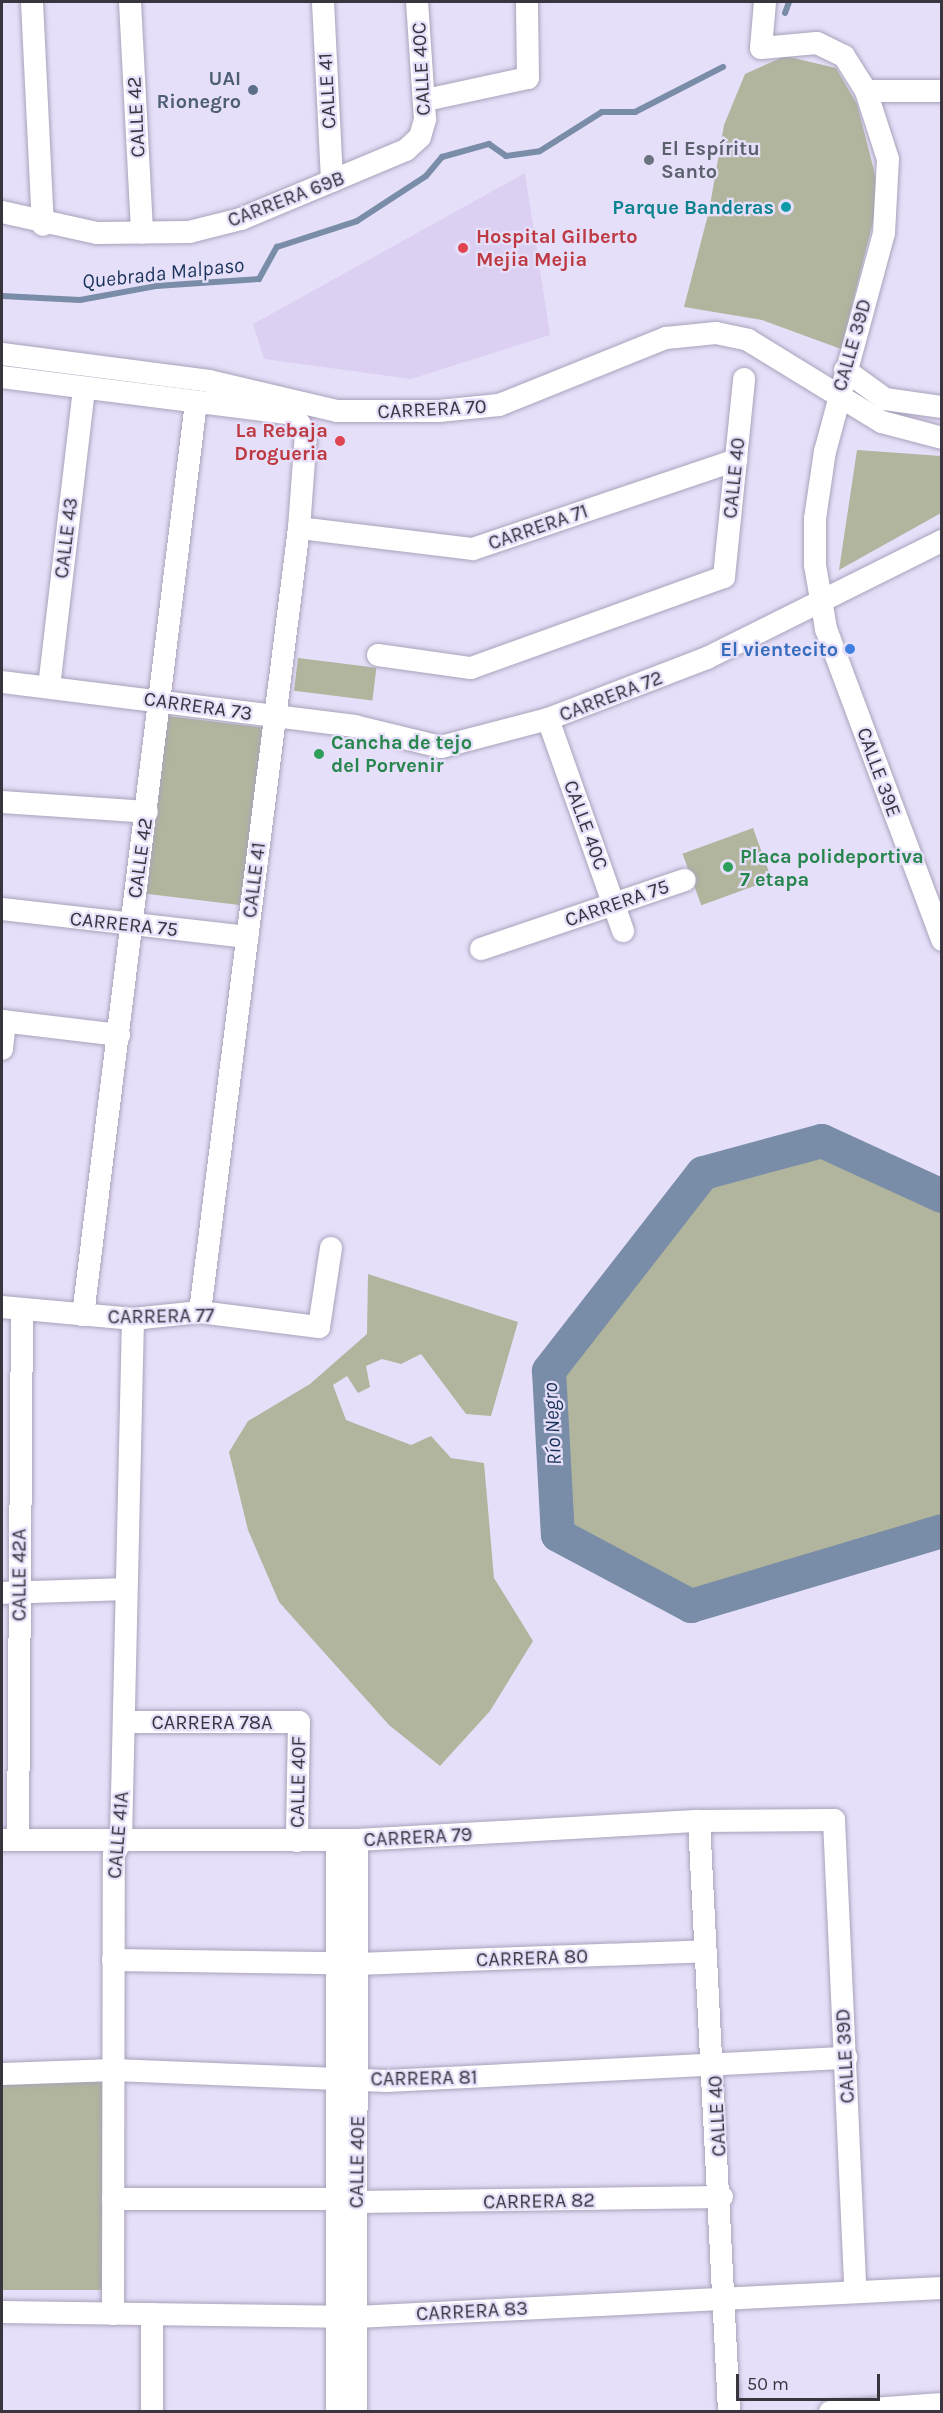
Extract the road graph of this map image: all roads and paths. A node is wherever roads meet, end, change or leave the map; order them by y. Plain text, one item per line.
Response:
1 (32, 2) edge
2 (130, 2) edge
3 (322, 2) edge
4 (417, 2) edge
5 (528, 2) edge
6 (765, 2) edge
7 (942, 90) edge
8 (866, 91) junction
9 (426, 100) junction
10 (420, 137) joint
11 (332, 181) junction
12 (2, 212) edge
13 (43, 225) junction
14 (142, 233) junction
15 (2, 354) edge
16 (845, 370) junction
17 (2, 377) edge
18 (744, 379) dead end
19 (84, 388) junction
20 (837, 397) junction
21 (196, 402) junction
22 (942, 407) edge
23 (337, 411) junction
24 (942, 438) edge
25 (308, 448) junction
26 (736, 459) junction
27 (299, 528) junction
28 (942, 541) edge
29 (818, 604) junction
30 (378, 655) dead end
31 (280, 678) junction
32 (2, 682) edge
33 (49, 687) junction
34 (161, 701) junction
35 (275, 717) junction
36 (548, 719) junction
37 (314, 721) junction
38 (393, 735) joint
39 (2, 802) edge
40 (147, 812) junction
41 (685, 880) dead end
42 (614, 904) junction
43 (2, 909) edge
44 (130, 926) junction
45 (623, 931) dead end
46 (247, 937) junction
47 (942, 940) edge
48 (481, 949) dead end
49 (3, 1021) edge
50 (119, 1035) junction
51 (2, 1049) edge
52 (331, 1248) dead end
53 (12, 1308) edge
54 (200, 1312) junction
55 (83, 1315) junction
56 (133, 1319) junction
57 (126, 1589) junction
58 (10, 1593) edge
59 (125, 1722) junction
60 (299, 1722) joint
61 (834, 1820) joint
62 (699, 1821) junction
63 (121, 1839) junction
64 (10, 1840) edge
65 (347, 1840) junction
66 (297, 1841) junction
67 (706, 1951) junction
68 (113, 1960) junction
69 (347, 1963) junction
70 (846, 2058) junction
71 (714, 2065) junction
72 (114, 2070) junction
73 (2, 2074) edge
74 (348, 2079) junction
75 (722, 2197) junction
76 (113, 2199) junction
77 (346, 2200) junction
78 (942, 2288) edge
79 (855, 2291) junction
80 (720, 2300) junction
81 (2, 2312) edge
82 (113, 2314) junction
83 (152, 2314) junction
84 (346, 2316) junction
85 (942, 2404) edge
86 (152, 2412) edge
87 (337, 2412) edge
88 (356, 2412) edge
89 (729, 2412) edge
90 (830, 2412) edge

1 - 13 street
2 - 14 street, CALLE 42
3 - 11 street, CALLE 41
4 - 9 street, CALLE 40C
5 - 9 street
6 - 8 street
7 - 8 street
8 - 16 street, CALLE 39D
9 - 10 street, CALLE 40C
10 - 11 street, CARRERA 69B
11 - 14 street, CARRERA 69B
12 - 13 street, CARRERA 69B
13 - 14 street, CARRERA 69B
15 - 23 street, CARRERA 70
16 - 20 street, CALLE 39D
16 - 22 street
17 - 19 street
18 - 26 street, CALLE 40
19 - 21 street
19 - 33 street, CALLE 43
20 - 23 street, CARRERA 70
20 - 24 street, CARRERA 70
20 - 29 street, CALLE 39D
21 - 25 street
21 - 34 street, CALLE 42
23 - 25 street
25 - 27 street, CALLE 41
26 - 27 street, CARRERA 71
26 - 30 street, CALLE 40
27 - 31 street, CALLE 41
28 - 29 street, CARRERA 72
29 - 36 street, CARRERA 72
29 - 47 street, CALLE 39E
31 - 35 street, CALLE 41
31 - 37 street
32 - 33 street, CARRERA 73
33 - 34 street, CARRERA 73
34 - 35 street, CARRERA 73
34 - 40 street, CALLE 42
35 - 37 street, CARRERA 73
35 - 46 street, CALLE 41
36 - 38 street, CARRERA 72
36 - 42 street, CALLE 40C
37 - 38 street, CARRERA 73
39 - 40 street
40 - 44 street, CALLE 42
41 - 42 street, CARRERA 75
42 - 45 street, CALLE 40C
42 - 48 street, CARRERA 75
43 - 44 street, CARRERA 75
44 - 46 street, CARRERA 75
44 - 50 street, CALLE 42
46 - 54 street, CALLE 41
49 - 50 street
49 - 51 street
50 - 55 street, CALLE 42
52 - 54 street, CARRERA 77
53 - 55 street, CARRERA 77
53 - 58 street, CALLE 42A
54 - 56 street, CARRERA 77
55 - 56 street, CARRERA 77
56 - 57 street, CALLE 41A
57 - 58 street
57 - 59 street, CALLE 41A
58 - 64 street, CALLE 42A
59 - 60 street, CARRERA 78A
59 - 63 street, CALLE 41A
60 - 66 street, CALLE 40F
61 - 62 street, CARRERA 79
61 - 70 street, CALLE 39D
62 - 65 street, CARRERA 79
62 - 67 street, CALLE 40
63 - 64 street, CARRERA 79
63 - 66 street, CARRERA 79
63 - 68 street, CALLE 41A
65 - 66 street, CARRERA 79
65 - 69 street, CALLE 40E
67 - 69 street, CARRERA 80
67 - 71 street, CALLE 40
68 - 69 street, CARRERA 80
68 - 72 street, CALLE 41A
69 - 74 street, CALLE 40E
70 - 71 street, CARRERA 81
70 - 79 street, CALLE 39D
71 - 74 street, CARRERA 81
71 - 75 street, CALLE 40
72 - 73 street, CARRERA 81
72 - 74 street, CARRERA 81
72 - 76 street, CALLE 41A
74 - 77 street, CALLE 40E
75 - 77 street, CARRERA 82
75 - 80 street, CALLE 40
76 - 77 street, CARRERA 82
76 - 82 street, CALLE 41A
77 - 84 street, CALLE 40E
78 - 79 street, CARRERA 83
79 - 80 street, CARRERA 83
80 - 84 street, CARRERA 83
80 - 89 street, CALLE 40
81 - 82 street, CARRERA 83
82 - 83 street, CARRERA 83
83 - 84 street, CARRERA 83
83 - 86 street
84 - 87 street, CALLE 40E
84 - 88 street, CALLE 40E
85 - 90 street

